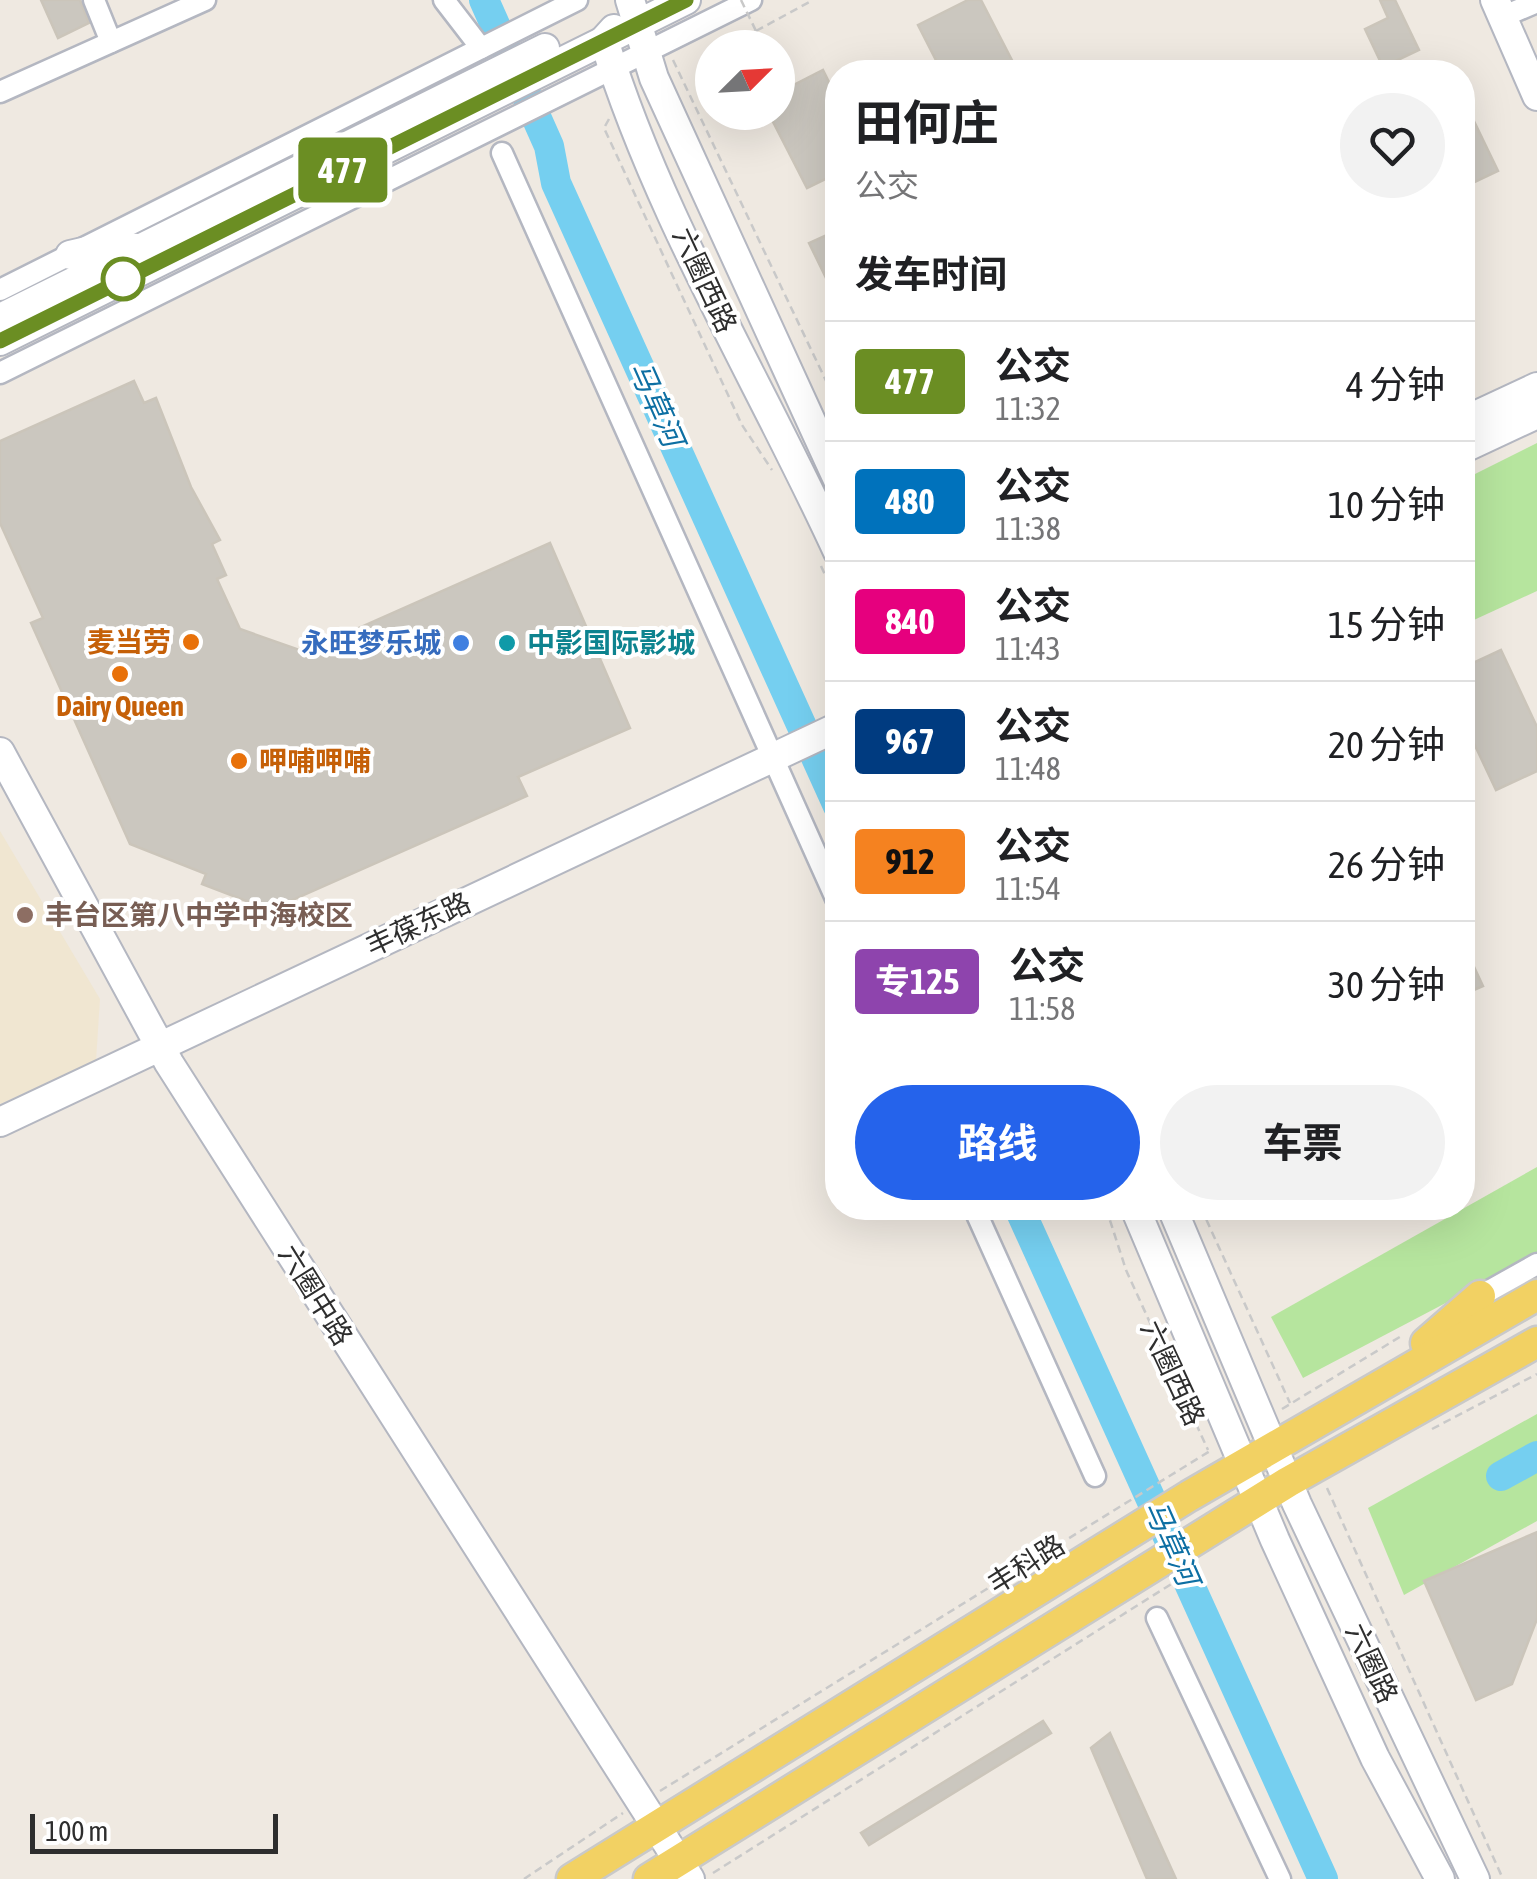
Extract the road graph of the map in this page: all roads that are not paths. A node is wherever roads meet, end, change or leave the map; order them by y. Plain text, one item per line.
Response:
1 (94, 0) edge
2 (444, 0) edge
3 (577, 0) edge
4 (686, 0) edge
5 (751, 0) edge
6 (197, 2) edge
7 (1537, 2) edge
8 (637, 8) edge
9 (1498, 9) edge
10 (604, 40) junction
11 (111, 42) junction
12 (481, 48) junction
13 (654, 48) junction
14 (538, 61) junction
15 (613, 70) junction
16 (490, 86) junction
17 (0, 92) edge
18 (1537, 96) edge
19 (502, 153) dead end
20 (138, 248) junction
21 (70, 255) junction
22 (0, 290) edge
23 (0, 318) edge
24 (0, 340) edge
25 (0, 373) edge
26 (1537, 386) edge
27 (1537, 414) edge
28 (1475, 416) edge
29 (1475, 443) edge
30 (825, 449) edge
31 (825, 526) edge
32 (825, 732) edge
33 (0, 752) edge
34 (778, 755) junction
35 (825, 871) edge
36 (159, 1045) junction
37 (0, 1122) edge
38 (979, 1220) edge
39 (1140, 1220) edge
40 (1177, 1220) edge
41 (1537, 1264) edge
42 (1480, 1296) joint
43 (1537, 1296) edge
44 (1537, 1342) edge
45 (1380, 1383) junction
46 (1269, 1433) junction
47 (1227, 1458) junction
48 (1095, 1476) dead end
49 (1288, 1482) junction
50 (1258, 1501) junction
51 (1157, 1618) dead end
52 (647, 1814) junction
53 (684, 1870) edge
54 (572, 1879) edge
55 (649, 1879) edge
56 (1280, 1879) edge
57 (1440, 1879) edge
58 (1474, 1879) edge

1 - 11 street
2 - 12 street
3 - 12 street
4 - 8 main road
5 - 13 street
6 - 11 street
7 - 9 street
8 - 10 main road
8 - 13 main road, 六圈西路
8 - 14 main road
9 - 18 main road
10 - 14 main road
10 - 15 main road, 六圈西路
11 - 17 street
12 - 21 street
13 - 15 street
13 - 30 main road, 六圈西路
14 - 16 main road
15 - 25 street
15 - 31 main road, 六圈西路
16 - 20 main road
16 - 24 main road
19 - 34 street
20 - 21 main road
20 - 23 main road
21 - 22 street
26 - 28 main road
27 - 29 main road
32 - 34 main road, 丰葆东路
33 - 36 main road, 六圈中路
34 - 35 street
34 - 36 main road, 丰葆东路
36 - 37 main road, 丰葆东路
36 - 52 main road, 六圈中路
38 - 48 street
39 - 47 main road, 六圈西路
40 - 46 main road
41 - 42 street
42 - 45 main road
43 - 45 main road, 丰科路
44 - 49 main road
45 - 46 main road, 丰科路
46 - 47 main road, 丰科路
46 - 49 main road, 六圈路
47 - 50 main road, 六圈路
47 - 52 main road, 丰科路
49 - 50 main road
49 - 58 main road, 六圈路
50 - 53 main road
50 - 57 main road, 六圈路
51 - 56 street
52 - 53 main road, 六圈中路
52 - 54 main road, 丰科路
53 - 55 main road

